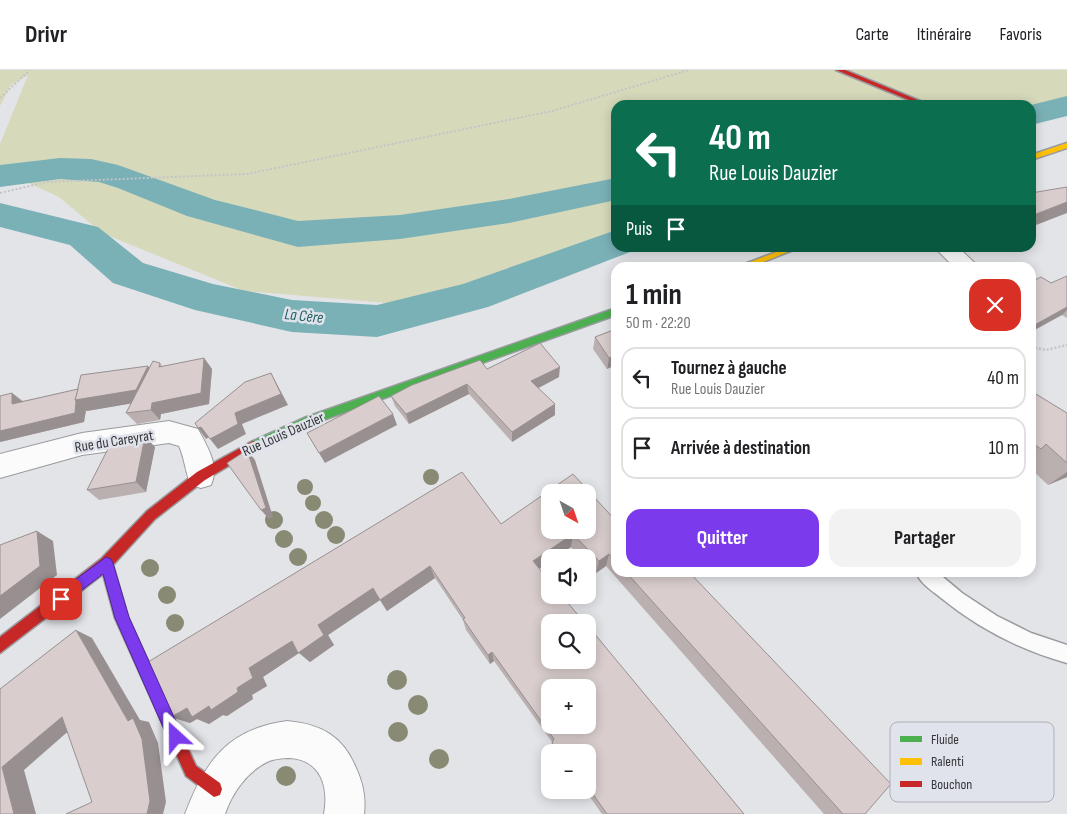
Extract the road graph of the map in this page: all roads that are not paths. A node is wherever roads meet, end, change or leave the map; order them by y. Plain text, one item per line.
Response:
1 (839, 70) edge
2 (914, 100) edge
3 (1067, 144) edge
4 (1036, 156) edge
5 (783, 252) edge
6 (950, 252) edge
7 (755, 262) edge
8 (961, 262) edge
9 (611, 313) edge
10 (0, 466) edge
11 (201, 476) junction
12 (106, 563) junction
13 (929, 577) edge
14 (0, 646) edge
15 (1067, 654) edge
16 (209, 802) edge
17 (344, 814) edge

1 - 2 street
3 - 4 street
5 - 7 street
6 - 8 street
9 - 11 street, Rue Louis Dauzier
10 - 11 street, Rue du Careyrat
11 - 12 street, Rue Louis Dauzier
12 - 14 street, Rue Louis Dauzier
12 - 16 street
13 - 15 lane
16 - 17 street

